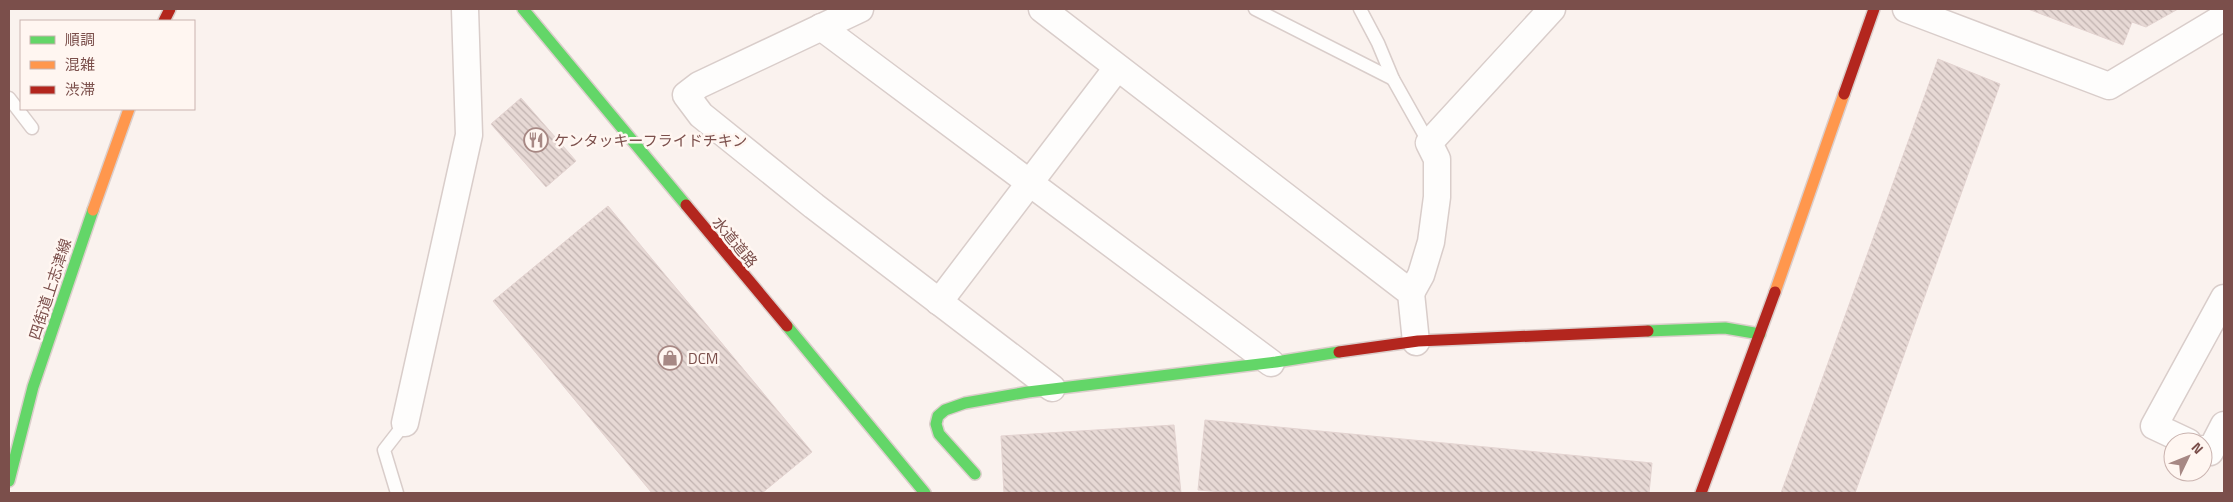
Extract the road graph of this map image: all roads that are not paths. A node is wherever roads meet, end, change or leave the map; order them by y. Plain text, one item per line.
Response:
1 (465, 9) edge
2 (523, 9) edge
3 (860, 9) edge
4 (1042, 9) edge
5 (1255, 9) edge
6 (1360, 9) edge
7 (1552, 9) edge
8 (1874, 9) edge
9 (1906, 9) edge
10 (2224, 17) edge
11 (821, 27) junction
12 (1117, 68) junction
13 (1393, 79) junction
14 (9, 98) edge
15 (129, 110) edge
16 (32, 128) dead end
17 (1429, 143) junction
18 (1030, 183) junction
19 (1411, 293) junction
20 (2224, 298) edge
21 (939, 302) junction
22 (1760, 334) junction
23 (1416, 342) junction
24 (1271, 363) junction
25 (1052, 388) junction
26 (405, 422) joint
27 (2224, 425) edge
28 (2167, 432) edge
29 (2213, 446) edge
30 (975, 474) dead end
31 (9, 481) edge
32 (397, 493) edge
33 (926, 493) edge
34 (1701, 493) edge

1 - 26 street
2 - 33 street, 水道道路
3 - 11 street
4 - 12 street
5 - 13 lane
6 - 13 lane
7 - 17 street
8 - 22 street
9 - 10 street
11 - 18 street
11 - 21 street
12 - 18 street
12 - 19 street
13 - 17 lane
14 - 16 lane
15 - 31 street, 四街道上志津線
17 - 19 street
18 - 21 street
18 - 24 street
19 - 23 street
20 - 28 street
21 - 25 street
22 - 23 street
22 - 34 street
23 - 24 street
24 - 25 street
25 - 30 street
26 - 32 lane
27 - 29 street

